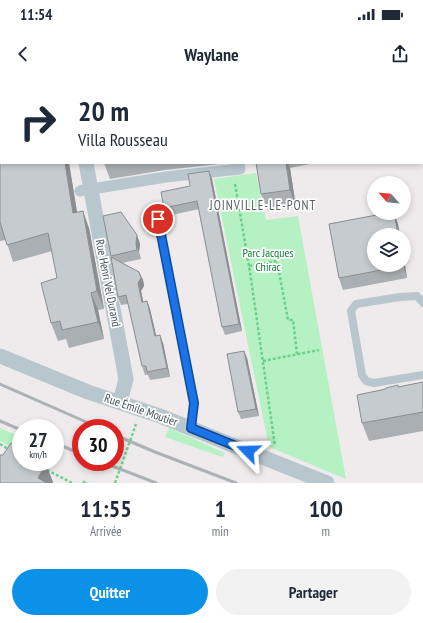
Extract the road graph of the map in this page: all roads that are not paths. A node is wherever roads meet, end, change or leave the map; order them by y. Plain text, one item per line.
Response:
1 (86, 164) edge
2 (239, 166) edge
3 (98, 188) dead end
4 (158, 219) dead end
5 (423, 303) edge
6 (0, 356) edge
7 (423, 375) edge
8 (120, 402) junction
9 (191, 428) junction
10 (328, 483) edge

1 - 8 street, Rue Henri Vel Durand
2 - 3 street
4 - 9 lane
5 - 7 lane
6 - 8 street, Rue Émile Moutier
8 - 9 street, Rue Émile Moutier
9 - 10 street, Rue Émile Moutier

